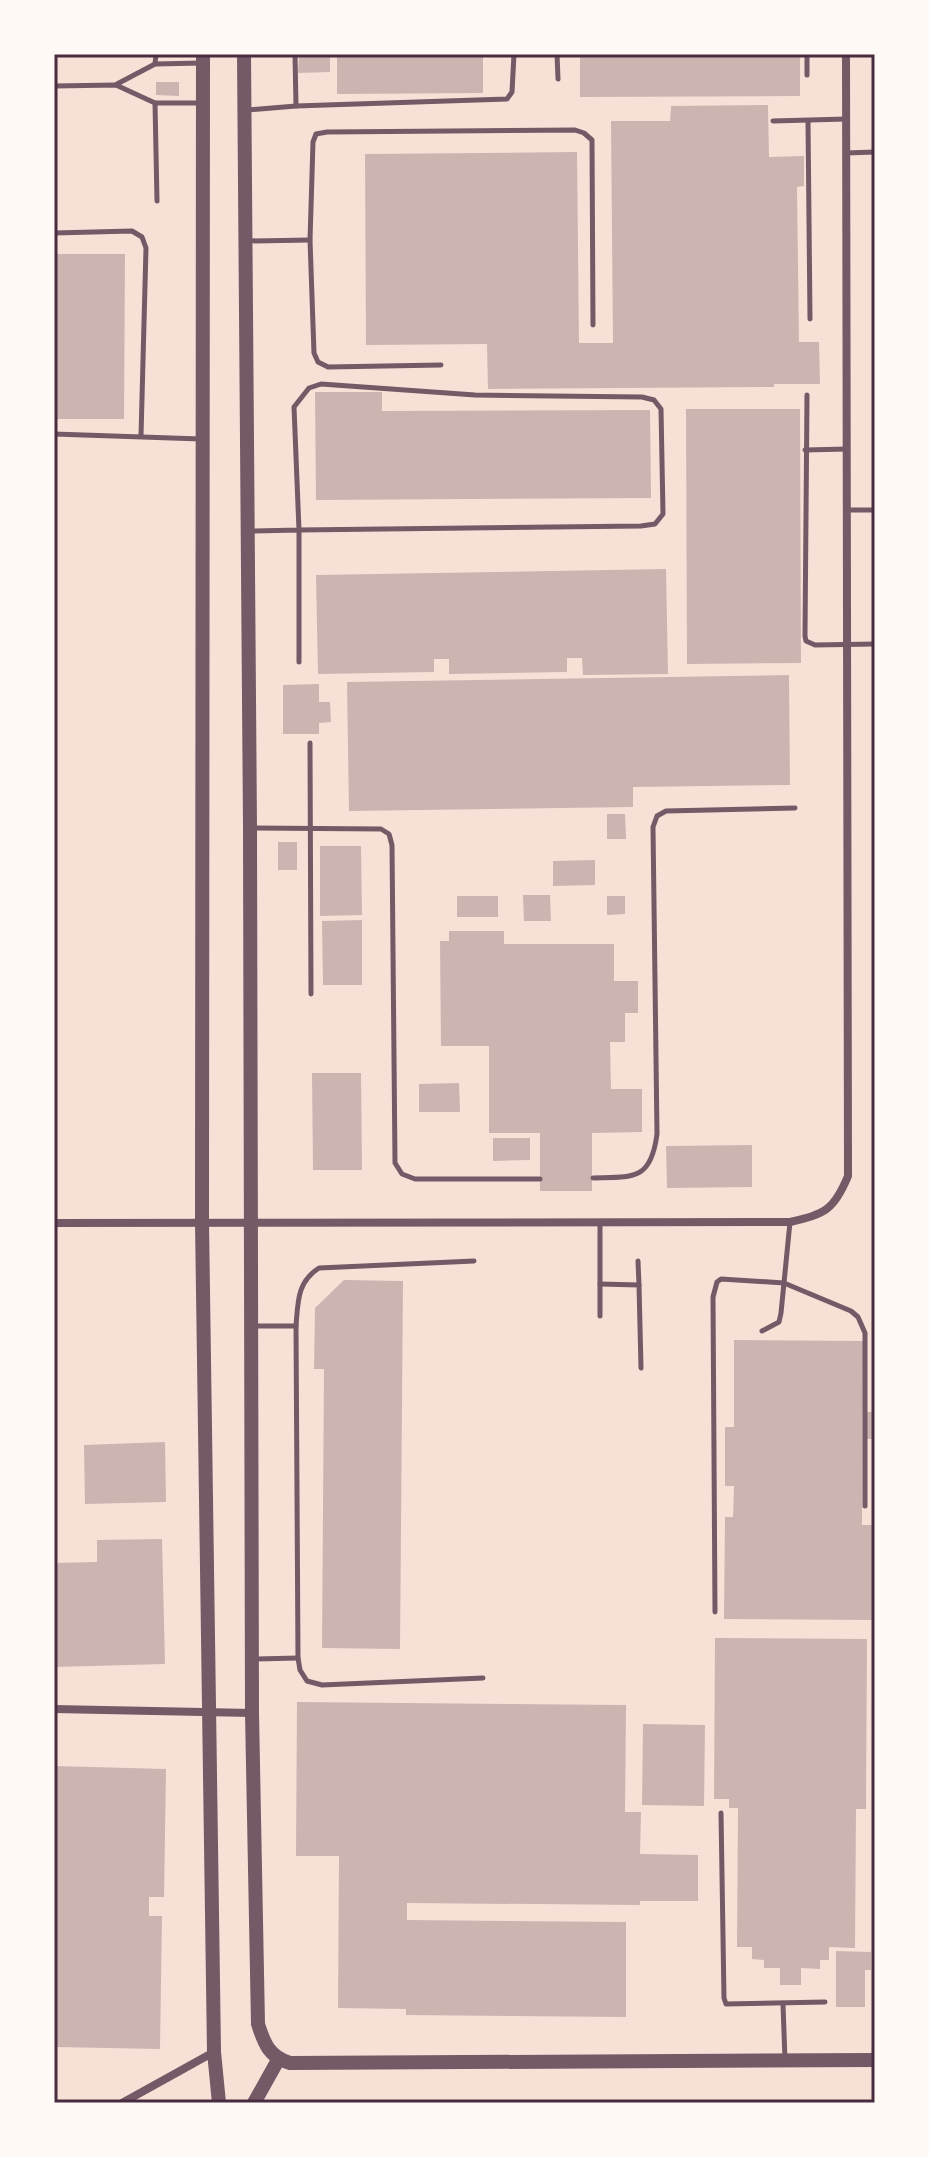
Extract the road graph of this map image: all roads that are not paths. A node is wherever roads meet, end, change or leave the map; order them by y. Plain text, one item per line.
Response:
1 (156, 54) edge
2 (244, 54) edge
3 (295, 54) edge
4 (514, 54) edge
5 (557, 54) edge
6 (807, 54) edge
7 (846, 54) edge
8 (203, 58) edge
9 (155, 64) junction
10 (807, 75) dead end
11 (558, 79) dead end
12 (116, 85) junction
13 (54, 86) edge
14 (155, 103) junction
15 (203, 103) junction
16 (296, 106) junction
17 (244, 110) junction
18 (846, 119) junction
19 (773, 121) dead end
20 (808, 121) junction
21 (875, 152) edge
22 (846, 153) junction
23 (157, 201) dead end
24 (54, 233) edge
25 (310, 240) junction
26 (245, 241) junction
27 (810, 319) dead end
28 (593, 325) dead end
29 (441, 365) dead end
30 (807, 395) dead end
31 (54, 434) edge
32 (141, 436) junction
33 (204, 439) junction
34 (847, 449) junction
35 (805, 450) junction
36 (848, 510) junction
37 (875, 510) edge
38 (299, 530) junction
39 (248, 531) junction
40 (875, 644) edge
41 (847, 645) junction
42 (299, 662) dead end
43 (310, 743) dead end
44 (795, 808) dead end
45 (250, 828) junction
46 (309, 828) junction
47 (311, 994) dead end
48 (593, 1178) dead end
49 (540, 1179) dead end
50 (202, 1222) junction
51 (251, 1222) junction
52 (600, 1222) junction
53 (790, 1222) junction
54 (54, 1223) edge
55 (474, 1261) dead end
56 (638, 1261) dead end
57 (784, 1283) junction
58 (600, 1284) junction
59 (639, 1285) junction
60 (600, 1316) dead end
61 (251, 1326) junction
62 (296, 1326) junction
63 (762, 1331) dead end
64 (641, 1368) dead end
65 (865, 1506) dead end
66 (715, 1612) dead end
67 (298, 1658) junction
68 (253, 1659) junction
69 (483, 1678) dead end
70 (54, 1709) edge
71 (211, 1713) junction
72 (252, 1713) junction
73 (721, 1813) dead end
74 (825, 2002) dead end
75 (783, 2004) junction
76 (214, 2052) junction
77 (278, 2060) junction
78 (875, 2060) edge
79 (785, 2061) junction
80 (122, 2103) edge
81 (219, 2103) edge
82 (254, 2103) edge

1 - 9 lane
2 - 17 street
3 - 16 lane
4 - 16 lane
5 - 11 lane
6 - 10 lane
7 - 18 street
8 - 9 lane
8 - 15 street
9 - 12 lane
12 - 13 lane
12 - 14 lane
14 - 15 lane
14 - 23 lane
15 - 33 street
16 - 17 lane
17 - 26 street
18 - 20 lane
18 - 22 street
19 - 20 lane
20 - 27 lane
21 - 22 lane
22 - 34 street
24 - 32 lane
25 - 26 lane
25 - 28 lane
25 - 29 lane
26 - 39 street
30 - 35 lane
31 - 32 lane
32 - 33 lane
33 - 50 street
34 - 35 lane
34 - 36 street
35 - 41 lane
36 - 37 lane
36 - 41 street
38 - 38 lane
38 - 39 lane
38 - 42 lane
39 - 45 street
40 - 41 lane
41 - 53 street
43 - 46 lane
44 - 48 lane
45 - 46 lane
45 - 51 street
46 - 47 lane
46 - 49 lane
50 - 51 street
50 - 54 street
50 - 71 street
51 - 52 street
51 - 61 street
52 - 53 street
52 - 58 lane
53 - 57 lane
55 - 62 lane
56 - 59 lane
57 - 63 lane
57 - 65 lane
57 - 66 lane
58 - 59 lane
58 - 60 lane
59 - 64 lane
61 - 62 lane
61 - 68 street
62 - 67 lane
67 - 68 lane
67 - 69 lane
68 - 72 street
70 - 71 street
71 - 72 street
71 - 76 street
72 - 77 street
73 - 75 lane
74 - 75 lane
75 - 79 lane
76 - 80 street
76 - 81 street
77 - 79 street
77 - 82 street
78 - 79 street

